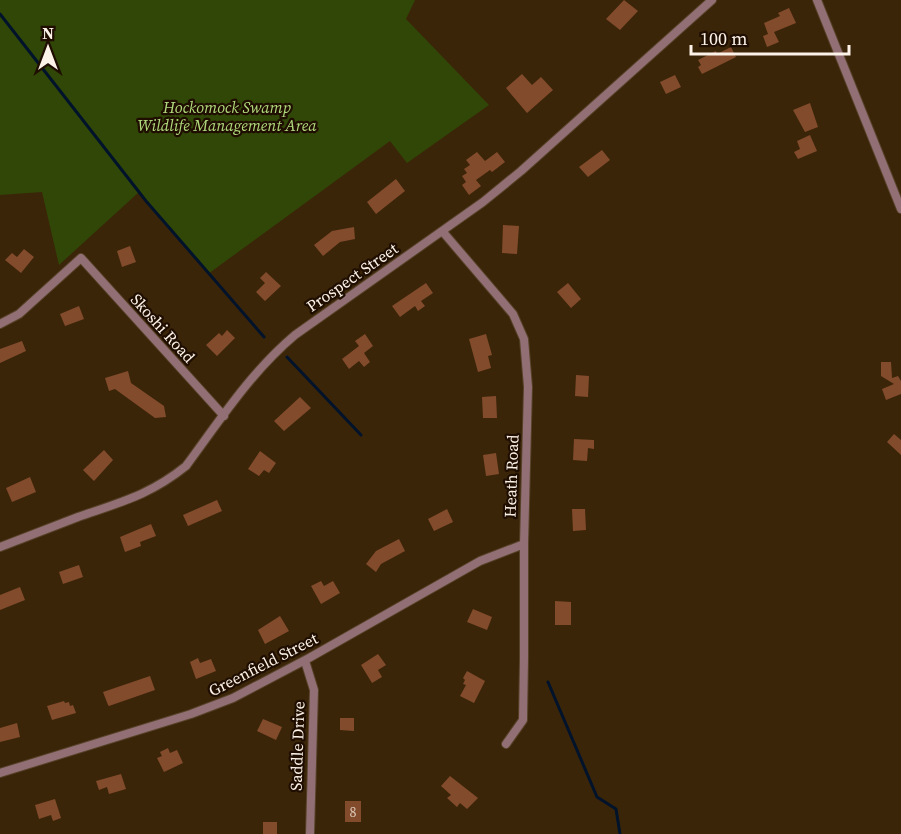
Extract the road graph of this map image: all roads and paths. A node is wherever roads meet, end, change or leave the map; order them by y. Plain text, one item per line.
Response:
1 (712, 0) edge
2 (817, 0) edge
3 (901, 209) edge
4 (443, 232) junction
5 (0, 324) edge
6 (224, 416) junction
7 (524, 544) junction
8 (0, 547) edge
9 (305, 661) junction
10 (506, 744) dead end
11 (0, 773) edge
12 (310, 834) edge

1 - 4 street, Prospect Street
2 - 3 street
4 - 6 street, Prospect Street
4 - 7 street, Heath Road
5 - 6 street, Skoshi Road
6 - 8 street, Prospect Street
7 - 9 street, Greenfield Street
7 - 10 street, Heath Road
9 - 11 street, Greenfield Street
9 - 12 street, Saddle Drive

